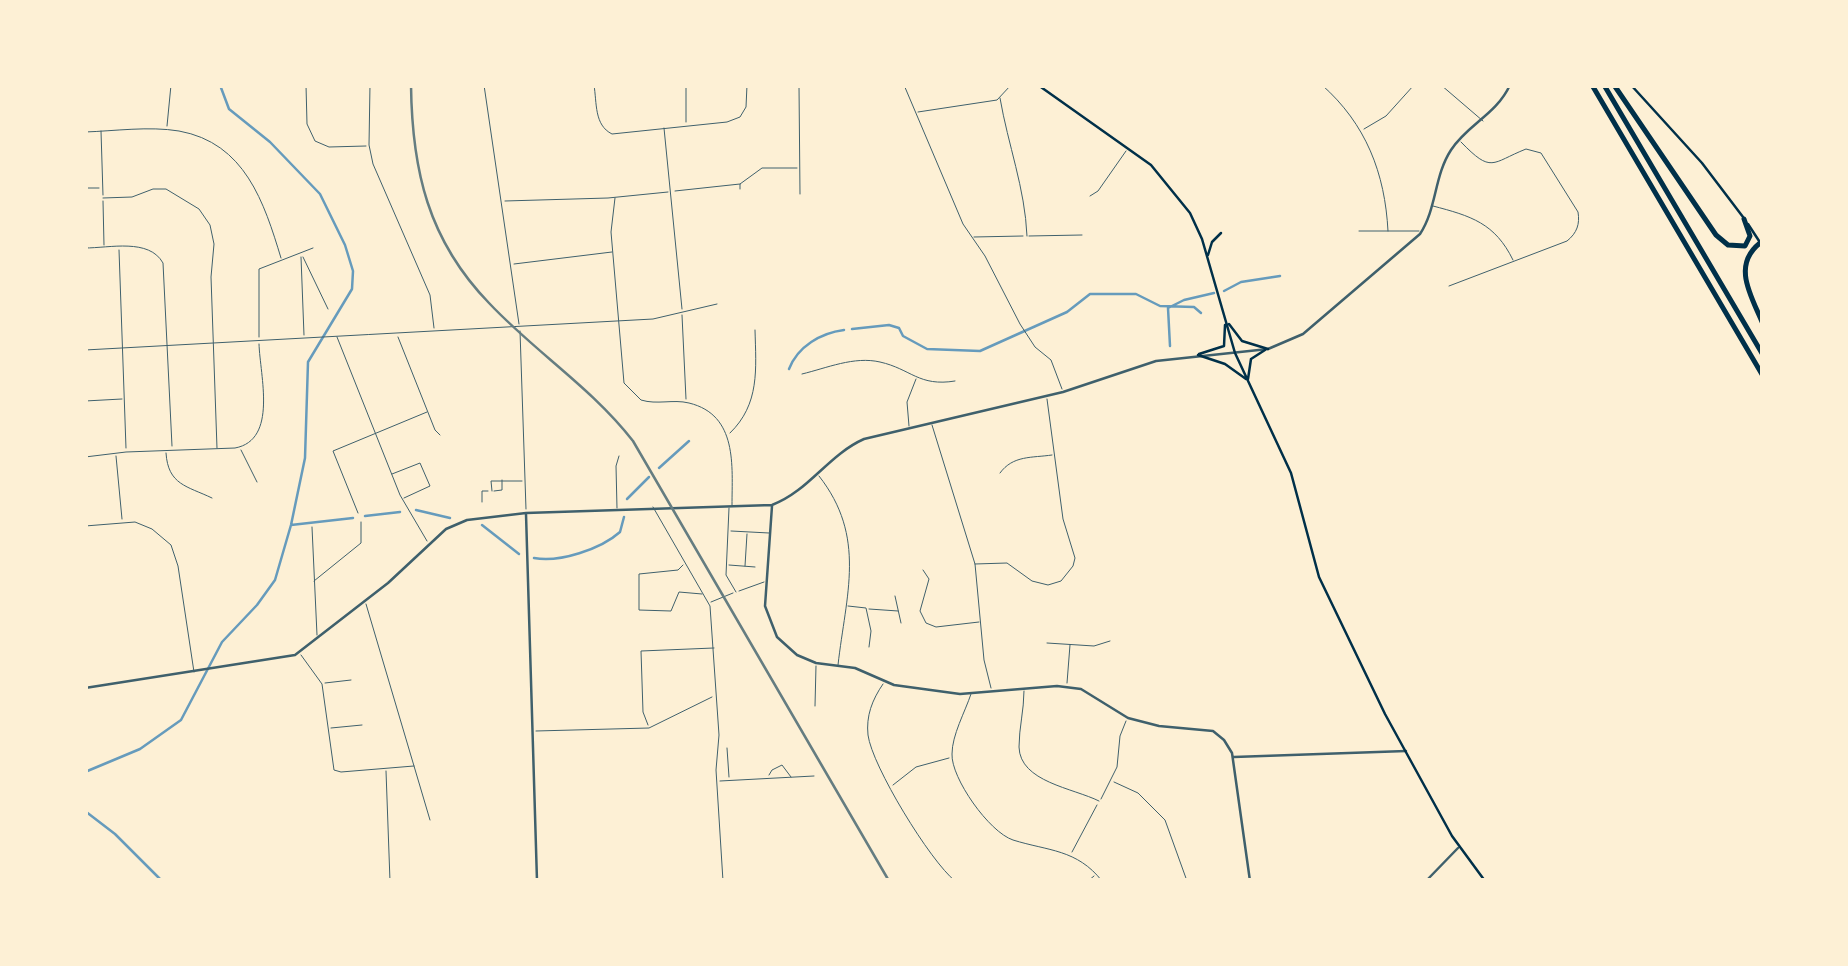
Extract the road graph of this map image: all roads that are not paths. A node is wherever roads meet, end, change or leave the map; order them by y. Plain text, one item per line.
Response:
1 (171, 85) edge
2 (306, 85) edge
3 (370, 85) edge
4 (484, 85) edge
5 (594, 85) edge
6 (686, 85) edge
7 (747, 85) edge
8 (799, 85) edge
9 (904, 85) edge
10 (1011, 85) edge
11 (1038, 85) edge
12 (1322, 85) edge
13 (1414, 85) edge
14 (1442, 85) edge
15 (1510, 85) edge
16 (1592, 85) edge
17 (1604, 85) edge
18 (1614, 85) edge
19 (1631, 85) edge
20 (1000, 98) junction
21 (914, 112) junction
22 (1483, 121) junction
23 (686, 125) junction
24 (664, 128) junction
25 (167, 130) junction
26 (1361, 130) junction
27 (85, 132) edge
28 (100, 132) junction
29 (1459, 140) junction
30 (369, 146) junction
31 (1128, 148) junction
32 (800, 168) junction
33 (740, 184) junction
34 (85, 188) edge
35 (102, 188) junction
36 (740, 189) dead end
37 (672, 192) junction
38 (800, 194) dead end
39 (1090, 196) dead end
40 (103, 198) junction
41 (615, 198) junction
42 (502, 202) junction
43 (1434, 206) junction
44 (1744, 219) junction
45 (1360, 231) dead end
46 (1388, 231) junction
47 (1422, 231) junction
48 (1221, 233) dead end
49 (1082, 235) dead end
50 (1027, 236) junction
51 (971, 237) junction
52 (1745, 246) junction
53 (1761, 246) edge
54 (85, 248) edge
55 (104, 248) junction
56 (119, 248) junction
57 (312, 248) dead end
58 (613, 252) junction
59 (301, 254) junction
60 (1207, 256) junction
61 (282, 260) junction
62 (1513, 262) junction
63 (510, 264) junction
64 (1448, 286) dead end
65 (716, 304) dead end
66 (328, 309) dead end
67 (682, 312) junction
68 (1225, 318) junction
69 (619, 320) junction
70 (1763, 324) edge
71 (520, 327) junction
72 (755, 330) dead end
73 (434, 332) junction
74 (397, 334) junction
75 (337, 337) junction
76 (304, 338) junction
77 (259, 341) junction
78 (214, 344) junction
79 (169, 346) junction
80 (123, 349) junction
81 (1268, 349) junction
82 (85, 350) edge
83 (1235, 353) junction
84 (1198, 354) junction
85 (1763, 355) edge
86 (802, 374) dead end
87 (1763, 376) edge
88 (916, 379) junction
89 (1248, 380) junction
90 (955, 381) dead end
91 (1063, 392) junction
92 (1046, 396) junction
93 (125, 399) junction
94 (85, 401) edge
95 (686, 402) junction
96 (428, 412) junction
97 (932, 424) junction
98 (910, 429) junction
99 (375, 433) junction
100 (440, 436) dead end
101 (728, 436) junction
102 (217, 448) junction
103 (239, 448) junction
104 (166, 450) junction
105 (172, 450) junction
106 (116, 452) junction
107 (126, 452) junction
108 (1055, 455) junction
109 (619, 456) dead end
110 (85, 457) edge
111 (1000, 473) dead end
112 (391, 474) junction
113 (817, 474) junction
114 (502, 480) junction
115 (525, 481) junction
116 (257, 482) dead end
117 (492, 491) junction
118 (212, 498) dead end
119 (401, 499) junction
120 (482, 502) dead end
121 (772, 505) junction
122 (653, 507) junction
123 (730, 507) junction
124 (617, 508) junction
125 (358, 513) dead end
126 (526, 513) junction
127 (123, 521) junction
128 (361, 522) dead end
129 (85, 526) edge
130 (312, 527) dead end
131 (728, 532) junction
132 (747, 532) junction
133 (770, 533) junction
134 (429, 544) junction
135 (684, 562) junction
136 (726, 564) junction
137 (976, 564) junction
138 (744, 566) junction
139 (755, 567) dead end
140 (678, 570) junction
141 (924, 570) dead end
142 (692, 574) junction
143 (314, 581) junction
144 (764, 582) junction
145 (697, 584) junction
146 (692, 591) junction
147 (736, 592) junction
148 (704, 594) junction
149 (895, 596) dead end
150 (365, 601) junction
151 (709, 602) junction
152 (845, 606) junction
153 (866, 609) junction
154 (898, 611) junction
155 (982, 621) junction
156 (901, 623) dead end
157 (317, 638) junction
158 (1110, 641) dead end
159 (1046, 643) dead end
160 (1070, 645) junction
161 (869, 647) dead end
162 (714, 648) junction
163 (299, 653) junction
164 (816, 663) junction
165 (838, 664) junction
166 (195, 672) junction
167 (351, 680) dead end
168 (885, 682) junction
169 (322, 684) junction
170 (1067, 686) junction
171 (85, 688) edge
172 (1024, 691) junction
173 (971, 694) junction
174 (992, 694) junction
175 (715, 697) junction
176 (815, 706) dead end
177 (1128, 718) junction
178 (362, 725) dead end
179 (328, 728) junction
180 (649, 728) junction
181 (532, 732) junction
182 (727, 748) dead end
183 (1406, 750) junction
184 (1232, 757) junction
185 (952, 758) junction
186 (414, 766) junction
187 (386, 768) junction
188 (814, 776) dead end
189 (792, 777) junction
190 (768, 778) junction
191 (729, 780) junction
192 (1111, 780) junction
193 (717, 781) junction
194 (891, 787) junction
195 (1099, 801) junction
196 (430, 820) dead end
197 (1460, 847) junction
198 (1070, 854) junction
199 (1096, 874) junction
200 (390, 881) edge
201 (537, 881) edge
202 (723, 881) edge
203 (954, 881) edge
204 (1088, 881) edge
205 (1102, 881) edge
206 (1187, 881) edge
207 (1250, 881) edge
208 (1426, 881) edge
209 (1484, 881) edge

1 - 25 street
2 - 30 street
3 - 30 street
4 - 42 street
5 - 24 street
6 - 23 street
7 - 23 street
8 - 32 street
9 - 21 street
10 - 20 street
11 - 31 main road
12 - 26 street
13 - 26 street
14 - 22 street
15 - 22 street
16 - 87 highway
17 - 85 highway
18 - 52 highway
19 - 44 main road
20 - 21 street
20 - 50 street
21 - 51 street
22 - 29 street
23 - 24 street
24 - 37 street
25 - 28 street
25 - 61 street
26 - 46 street
27 - 28 street
28 - 35 street
29 - 43 street
29 - 62 street
30 - 73 street
31 - 39 street
31 - 60 main road
32 - 33 street
32 - 38 street
33 - 36 street
33 - 37 street
34 - 35 street
35 - 40 street
37 - 41 street
37 - 67 street
40 - 55 street
40 - 78 street
41 - 42 street
41 - 58 street
42 - 63 street
43 - 47 street
43 - 62 street
44 - 52 highway
44 - 53 main road
45 - 46 street
46 - 47 street
47 - 81 street
48 - 60 main road
49 - 50 street
50 - 51 street
51 - 91 street
52 - 53 highway
53 - 70 highway
54 - 55 street
55 - 56 street
56 - 79 street
56 - 80 street
57 - 59 street
58 - 63 street
58 - 69 street
59 - 61 street
59 - 66 street
59 - 76 street
60 - 68 main road
61 - 77 street
62 - 64 street
63 - 71 street
65 - 67 street
67 - 69 street
67 - 95 street
68 - 81 main road
68 - 83 main road
68 - 84 main road
69 - 71 street
69 - 95 street
71 - 73 street
71 - 115 street
72 - 101 street
73 - 74 street
74 - 75 street
74 - 96 street
75 - 76 street
75 - 99 street
76 - 77 street
77 - 78 street
77 - 103 street
78 - 79 street
78 - 102 street
79 - 80 street
79 - 105 street
80 - 82 street
80 - 93 street
81 - 83 street
81 - 89 main road
83 - 84 street
83 - 89 main road
84 - 89 main road
84 - 91 street
86 - 88 street
88 - 90 street
88 - 98 street
89 - 183 main road
91 - 92 street
92 - 97 street
92 - 108 street
93 - 94 street
93 - 107 street
95 - 101 street
96 - 99 street
96 - 100 street
97 - 98 street
97 - 137 street
98 - 113 street
99 - 112 street
99 - 125 street
101 - 123 street
102 - 103 street
102 - 105 street
103 - 116 street
104 - 105 street
104 - 107 street
104 - 118 street
106 - 107 street
106 - 110 street
106 - 127 street
108 - 111 street
108 - 137 street
109 - 124 street
112 - 119 street
112 - 119 street
113 - 121 street
113 - 152 street
114 - 115 street
114 - 117 street
114 - 117 street
115 - 126 street
117 - 120 street
119 - 134 street
121 - 123 street
121 - 133 street
122 - 123 street
122 - 124 street
122 - 135 street
123 - 131 street
124 - 126 street
126 - 134 street
126 - 181 street
127 - 129 street
127 - 166 street
128 - 143 street
130 - 143 street
131 - 132 street
131 - 136 street
132 - 133 street
132 - 138 street
133 - 144 street
134 - 150 street
135 - 140 street
135 - 142 street
136 - 138 street
136 - 147 street
137 - 155 street
138 - 139 street
140 - 142 street
140 - 146 street
141 - 155 street
142 - 145 street
143 - 157 street
144 - 147 street
144 - 164 street
145 - 146 street
145 - 148 street
146 - 148 street
147 - 151 street
148 - 151 street
149 - 154 street
150 - 157 street
150 - 186 street
151 - 162 street
152 - 153 street
152 - 165 street
153 - 154 street
153 - 161 street
154 - 156 street
155 - 174 street
157 - 163 street
158 - 160 street
159 - 160 street
160 - 170 street
162 - 175 street
162 - 180 street
163 - 166 street
163 - 169 street
164 - 165 street
164 - 176 street
165 - 168 street
166 - 171 street
167 - 169 street
168 - 173 street
168 - 194 street
169 - 179 street
170 - 172 street
170 - 177 street
172 - 174 street
172 - 195 street
173 - 174 street
173 - 185 street
175 - 180 street
175 - 193 street
177 - 184 street
177 - 192 street
178 - 179 street
179 - 187 street
180 - 181 street
181 - 201 street
182 - 191 street
183 - 184 street
183 - 197 main road
184 - 207 street
185 - 194 street
185 - 198 street
186 - 187 street
186 - 196 street
187 - 200 street
188 - 189 street
189 - 190 street
189 - 190 street
190 - 191 street
191 - 193 street
192 - 195 street
192 - 206 street
193 - 202 street
194 - 203 street
195 - 198 street
197 - 208 street
197 - 209 main road
198 - 199 street
199 - 204 street
199 - 205 street

